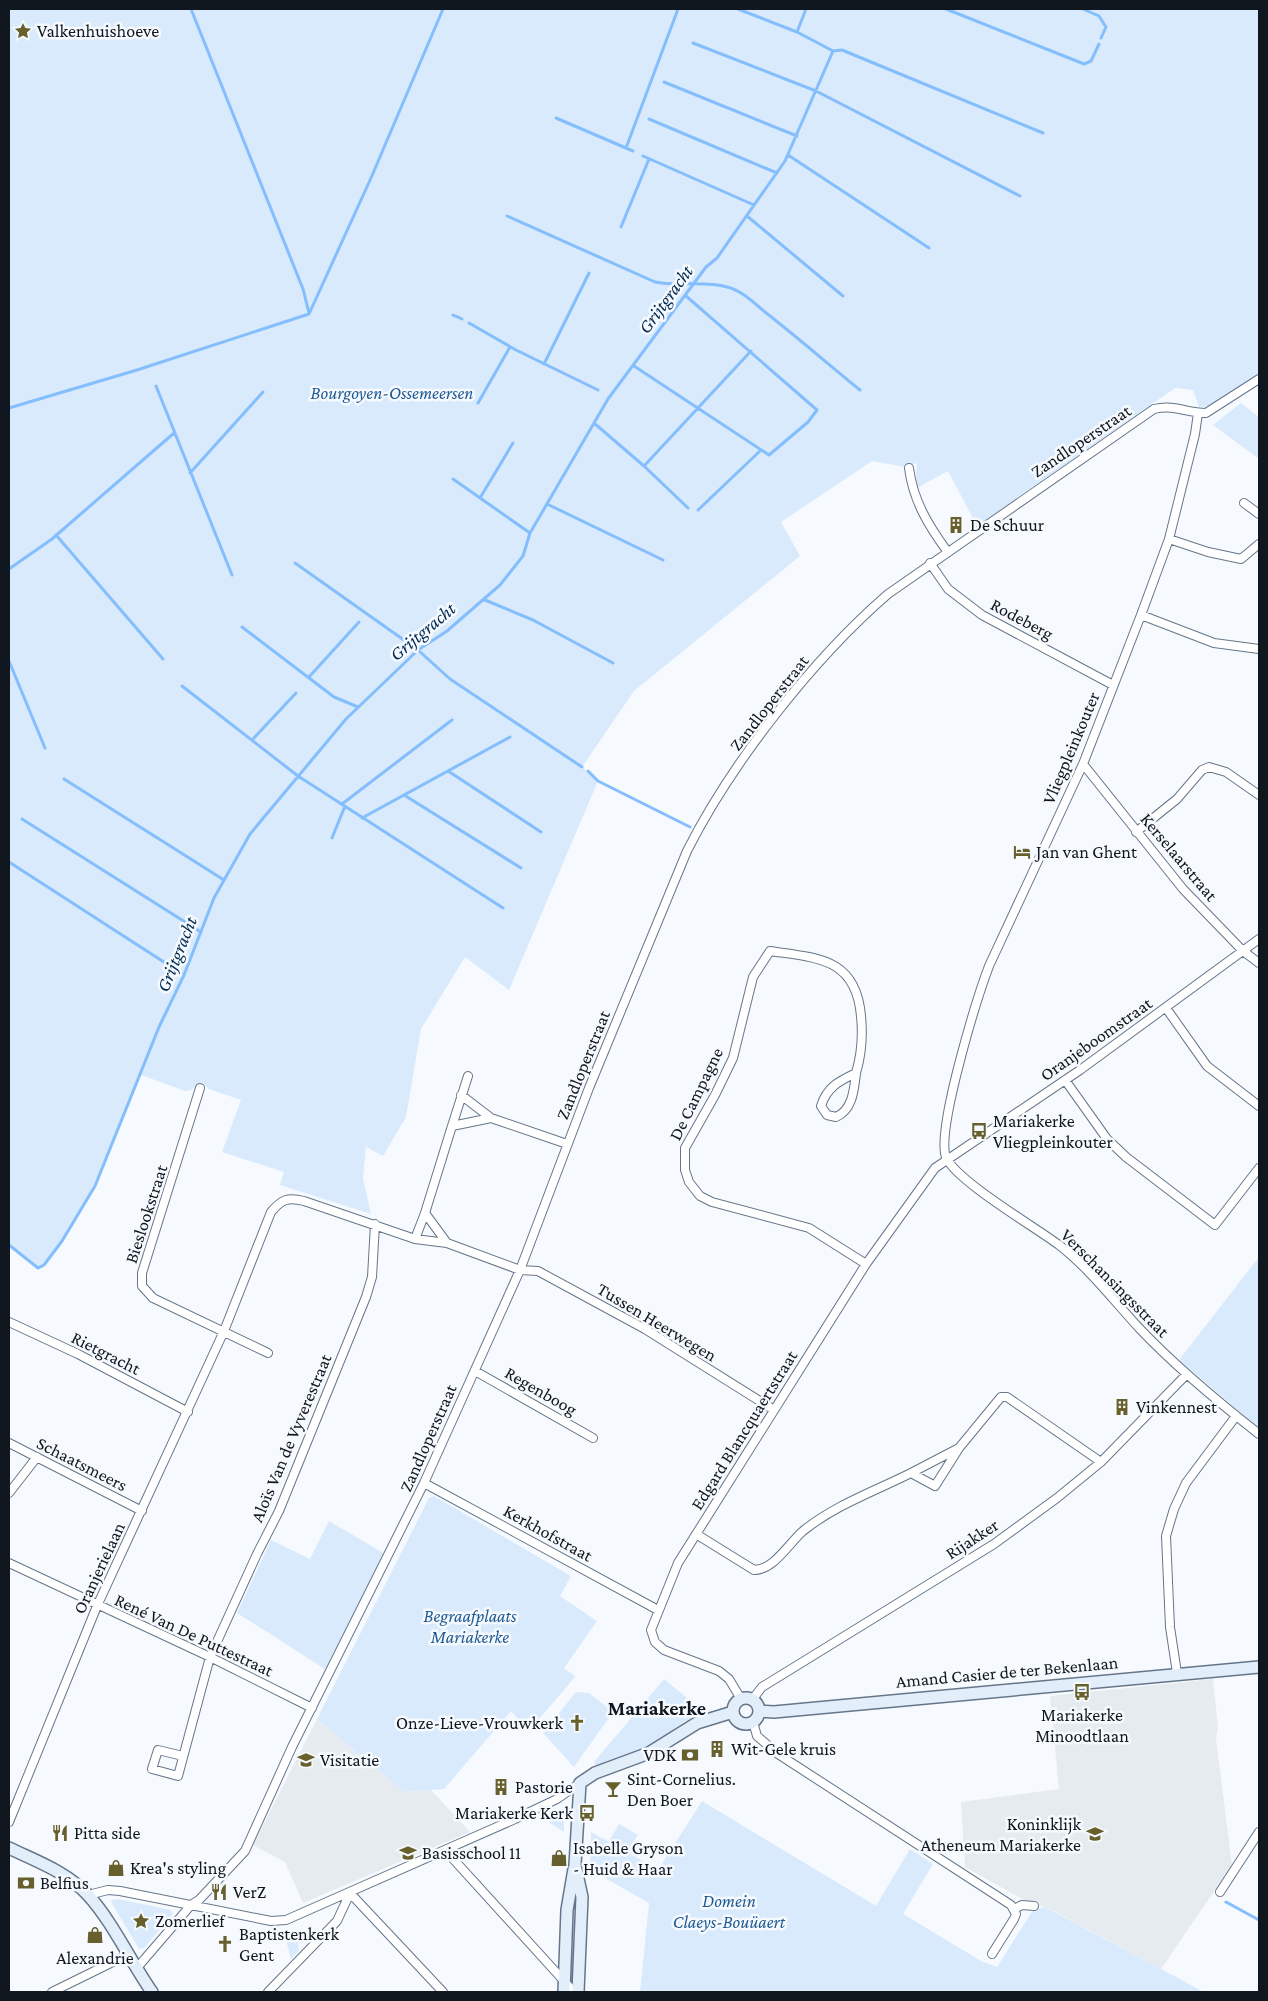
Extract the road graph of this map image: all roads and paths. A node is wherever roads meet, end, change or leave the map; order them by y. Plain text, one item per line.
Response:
1 (1259, 378) edge
2 (1198, 413) junction
3 (909, 468) dead end
4 (1244, 503) dead end
5 (1259, 514) edge
6 (1169, 539) junction
7 (1259, 544) edge
8 (947, 551) junction
9 (930, 563) junction
10 (1141, 615) junction
11 (1259, 649) edge
12 (1113, 685) junction
13 (1083, 764) junction
14 (1259, 795) edge
15 (1136, 832) junction
16 (1259, 939) edge
17 (1243, 951) junction
18 (1259, 963) edge
19 (1166, 1008) junction
20 (856, 1073) junction
21 (468, 1076) dead end
22 (1065, 1080) junction
23 (200, 1088) dead end
24 (461, 1095) junction
25 (1259, 1106) edge
26 (491, 1118) junction
27 (452, 1126) junction
28 (567, 1144) junction
29 (947, 1158) junction
30 (1259, 1168) edge
31 (425, 1213) junction
32 (375, 1224) junction
33 (415, 1239) junction
34 (447, 1243) junction
35 (866, 1264) junction
36 (520, 1270) junction
37 (9, 1322) edge
38 (224, 1331) junction
39 (268, 1353) dead end
40 (475, 1371) junction
41 (1186, 1376) junction
42 (774, 1410) junction
43 (188, 1412) junction
44 (1236, 1416) junction
45 (1259, 1434) edge
46 (593, 1438) dead end
47 (9, 1444) edge
48 (959, 1448) junction
49 (37, 1457) junction
50 (1101, 1462) junction
51 (912, 1473) junction
52 (424, 1483) junction
53 (9, 1493) edge
54 (142, 1511) junction
55 (696, 1534) junction
56 (9, 1563) edge
57 (97, 1606) junction
58 (658, 1610) junction
59 (210, 1657) junction
60 (1259, 1667) edge
61 (1177, 1673) junction
62 (747, 1699) junction
63 (312, 1708) junction
64 (759, 1711) junction
65 (733, 1712) junction
66 (753, 1722) junction
67 (183, 1756) dead end
68 (580, 1783) junction
69 (9, 1822) edge
70 (1259, 1832) edge
71 (9, 1848) edge
72 (444, 1850) junction
73 (575, 1865) junction
74 (1220, 1892) dead end
75 (350, 1893) junction
76 (88, 1895) junction
77 (191, 1905) junction
78 (1034, 1906) dead end
79 (1014, 1909) junction
80 (992, 1954) dead end
81 (127, 1955) junction
82 (136, 1969) junction
83 (564, 1987) edge
84 (52, 1992) edge
85 (152, 1992) edge
86 (268, 1992) edge
87 (443, 1992) edge
88 (574, 1992) edge
89 (578, 1992) edge

1 - 2 street
2 - 6 street, Vliegpleinkouter
2 - 8 street, Zandloperstraat
3 - 8 street
4 - 5 street
6 - 7 street
6 - 10 street, Vliegpleinkouter
8 - 9 street, Zandloperstraat
9 - 12 street, Rodeberg
9 - 28 street, Zandloperstraat
10 - 11 street
10 - 12 street, Vliegpleinkouter
12 - 13 street, Vliegpleinkouter
13 - 15 street, Kerselaarstraat
13 - 29 street, Vliegpleinkouter
14 - 15 street
15 - 17 street, Kerselaarstraat
16 - 17 street, Oranjeboomstraat
17 - 18 street, Kerselaarstraat
17 - 19 street, Oranjeboomstraat
19 - 22 street, Oranjeboomstraat
19 - 25 street
20 - 20 street, De Campagne
20 - 35 street, De Campagne
21 - 24 street
22 - 29 street, Oranjeboomstraat
22 - 30 street
23 - 38 street, Bieslookstraat
24 - 26 street
24 - 27 street
26 - 27 street
26 - 28 street
27 - 31 street
28 - 36 street, Zandloperstraat
29 - 35 street, Edgard Blancquaertstraat
29 - 41 street, Verschansingsstraat
31 - 33 street
31 - 34 street
32 - 33 street, Oranjerielaan
32 - 38 street, Oranjerielaan
32 - 59 street, Aloïs Van de Vyverestraat
33 - 34 street, Oranjerielaan
34 - 36 street, Tussen Heerwegen
35 - 42 street, Edgard Blancquaertstraat
36 - 40 street, Zandloperstraat
36 - 42 street, Tussen Heerwegen
37 - 43 street, Rietgracht
38 - 39 street
38 - 43 street, Oranjerielaan
40 - 46 street, Regenboog
40 - 52 street, Zandloperstraat
41 - 44 street, Verschansingsstraat
41 - 50 street, Rijakker
42 - 55 street, Edgard Blancquaertstraat
43 - 54 street, Oranjerielaan
44 - 45 street, Verschansingsstraat
44 - 61 street
47 - 49 street, Schaatsmeers
48 - 50 street
48 - 51 street
48 - 51 street
49 - 53 street
49 - 54 street, Schaatsmeers
50 - 62 street, Rijakker
51 - 55 street
52 - 58 street, Kerkhofstraat
52 - 63 street, Zandloperstraat
54 - 57 street, Oranjerielaan
55 - 58 street, Edgard Blancquaertstraat
56 - 57 street, René Van De Puttestraat
57 - 59 street, René Van De Puttestraat
57 - 69 street, Oranjerielaan
58 - 62 street, Edgard Blancquaertstraat
59 - 63 street, René Van De Puttestraat
59 - 67 street, Aloïs Van de Vyverestraat
60 - 61 street, Amand Casier de ter Bekenlaan
61 - 64 street, Amand Casier de ter Bekenlaan
62 - 64 street
62 - 65 street
63 - 77 street, Zandloperstraat
64 - 66 street
65 - 66 street
65 - 68 street
66 - 79 street
68 - 72 street
68 - 73 street
70 - 74 street
71 - 76 street
72 - 75 street
72 - 83 street
73 - 83 street
73 - 89 street
75 - 77 street
75 - 86 street
75 - 87 street
76 - 77 street
76 - 81 street
77 - 82 street, Zandloperstraat
78 - 79 street
79 - 80 street
81 - 82 street
81 - 84 street
82 - 85 street
83 - 88 street

